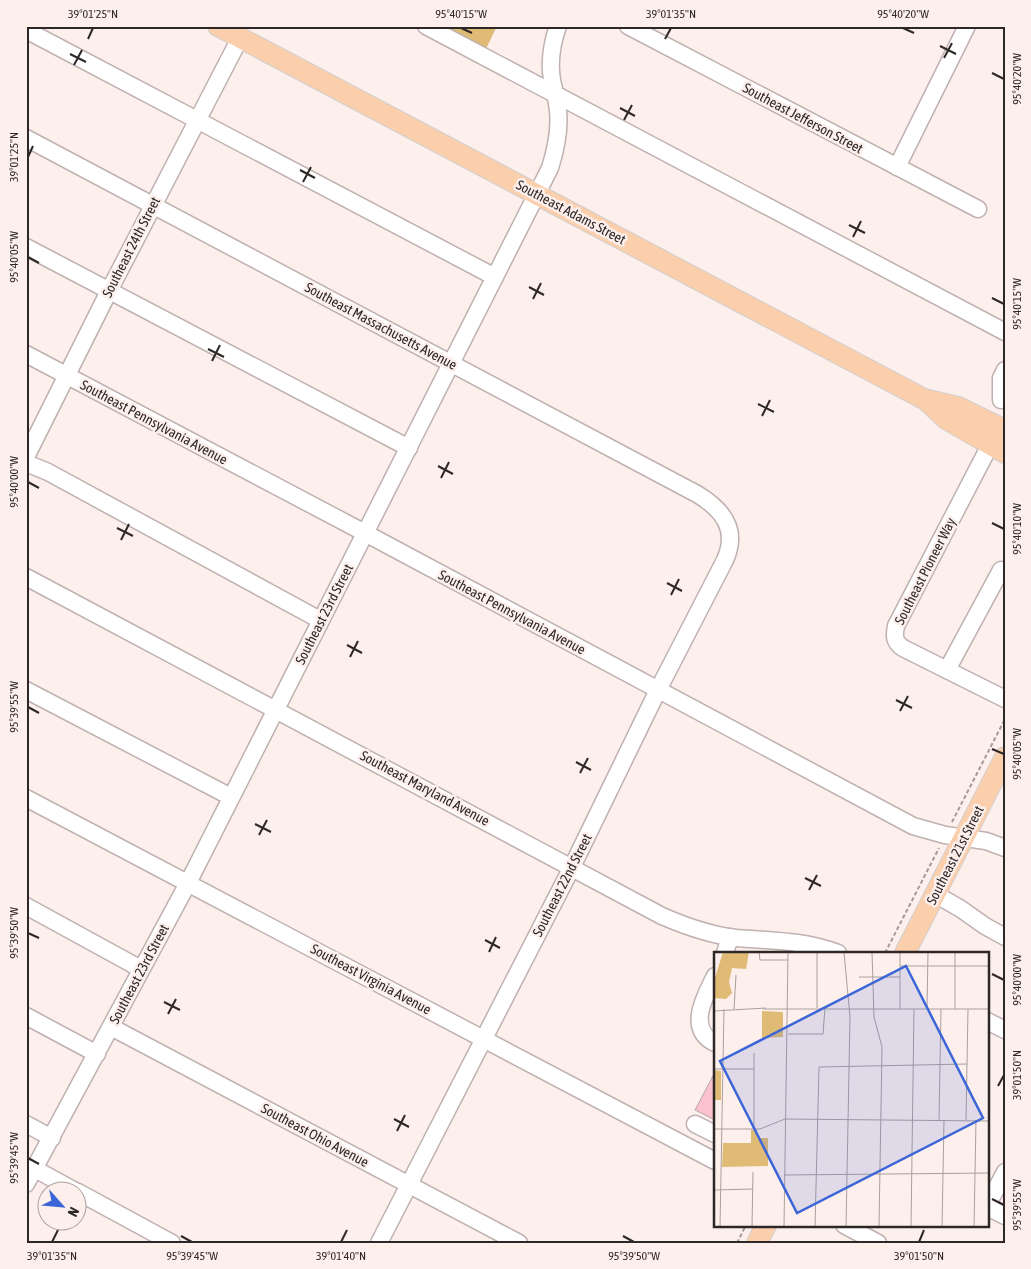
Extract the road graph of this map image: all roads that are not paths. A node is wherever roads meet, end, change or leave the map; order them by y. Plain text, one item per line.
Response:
1 (218, 26) edge
2 (426, 26) edge
3 (558, 26) edge
4 (628, 26) edge
5 (967, 26) edge
6 (26, 30) edge
7 (240, 38) junction
8 (555, 94) junction
9 (197, 120) junction
10 (26, 138) edge
11 (897, 167) junction
12 (537, 194) junction
13 (153, 205) junction
14 (978, 209) dead end
15 (26, 247) edge
16 (495, 276) junction
17 (108, 291) junction
18 (1005, 332) edge
19 (26, 354) edge
20 (452, 363) junction
21 (1005, 370) edge
22 (66, 376) junction
23 (924, 399) junction
24 (1003, 400) edge
25 (997, 426) edge
26 (409, 448) junction
27 (997, 449) edge
28 (26, 458) edge
29 (26, 463) edge
30 (727, 524) joint
31 (365, 533) junction
32 (1001, 570) dead end
33 (26, 577) edge
34 (320, 620) junction
35 (947, 670) junction
36 (26, 690) edge
37 (658, 690) junction
38 (1005, 699) edge
39 (275, 709) junction
40 (1005, 757) edge
41 (231, 797) junction
42 (26, 798) edge
43 (963, 838) junction
44 (1005, 848) edge
45 (572, 867) junction
46 (188, 883) junction
47 (935, 894) junction
48 (26, 906) edge
49 (730, 937) junction
50 (1005, 937) edge
51 (725, 952) edge
52 (835, 952) edge
53 (906, 952) edge
54 (141, 969) junction
55 (714, 978) edge
56 (26, 1016) edge
57 (988, 1022) edge
58 (111, 1027) junction
59 (1005, 1030) edge
60 (484, 1038) junction
61 (714, 1043) edge
62 (97, 1054) junction
63 (26, 1124) edge
64 (695, 1124) dead end
65 (714, 1134) edge
66 (52, 1138) junction
67 (714, 1160) edge
68 (35, 1169) junction
69 (1005, 1172) edge
70 (59, 1182) edge
71 (26, 1184) edge
72 (409, 1184) junction
73 (88, 1198) edge
74 (988, 1205) edge
75 (988, 1208) edge
76 (1005, 1216) edge
77 (766, 1226) edge
78 (846, 1226) edge
79 (172, 1243) edge
80 (379, 1243) edge
81 (519, 1243) edge
82 (757, 1243) edge
83 (878, 1243) edge

1 - 7 main road, Southeast Adams Street
2 - 8 street
3 - 8 street, Southeast 23rd Street
4 - 11 street, Southeast Jefferson Street
5 - 11 street
6 - 9 street
7 - 9 street, Southeast 24th Street
7 - 12 main road, Southeast Adams Street
8 - 12 street, Southeast 23rd Street
8 - 18 street
9 - 13 street, Southeast 24th Street
9 - 16 street
10 - 13 street, Southeast Massachusetts Avenue
11 - 14 street, Southeast Jefferson Street
12 - 16 street, Southeast 23rd Street
12 - 23 main road, Southeast Adams Street
13 - 17 street, Southeast 24th Street
13 - 20 street, Southeast Massachusetts Avenue
15 - 17 street
16 - 20 street, Southeast 23rd Street
17 - 22 street, Southeast 24th Street
17 - 26 street
19 - 22 street, Southeast Pennsylvania Avenue
20 - 26 street, Southeast 23rd Street
20 - 30 street, Southeast Massachusetts Avenue
21 - 24 street
22 - 28 street, Southeast 24th Street
22 - 31 street, Southeast Pennsylvania Avenue
23 - 25 main road, Southeast Adams Street
23 - 27 main road, Southeast Adams Street
24 - 25 street
26 - 31 street, Southeast 23rd Street
27 - 35 street, Southeast Pioneer Way
29 - 34 street
30 - 37 street, Southeast 22nd Street
31 - 34 street, Southeast 23rd Street
31 - 37 street, Southeast Pennsylvania Avenue
32 - 35 street
33 - 39 street, Southeast Maryland Avenue
34 - 39 street, Southeast 23rd Street
35 - 38 street, Southeast Pioneer Way
36 - 41 street
37 - 43 street, Southeast Pennsylvania Avenue
37 - 45 street, Southeast 22nd Street
39 - 41 street, Southeast 23rd Street
39 - 45 street, Southeast Maryland Avenue
40 - 43 main road, Southeast 21st Street
41 - 46 street, Southeast 23rd Street
42 - 46 street, Southeast Virginia Avenue
43 - 44 street, Southeast Pennsylvania Avenue
43 - 47 main road, Southeast 21st Street
45 - 49 street, Southeast Maryland Avenue
45 - 60 street, Southeast 22nd Street
46 - 54 street, Southeast 23rd Street
46 - 60 street, Southeast Virginia Avenue
47 - 50 street
47 - 53 main road, Southeast 21st Street
48 - 54 street
49 - 51 street
49 - 52 street, Southeast Maryland Avenue
54 - 58 street, Southeast 23rd Street
55 - 61 street
56 - 62 street
57 - 59 street
58 - 62 street, Southeast 23rd Street
58 - 72 street, Southeast Ohio Avenue
60 - 67 street, Southeast Virginia Avenue
60 - 72 street, Southeast 22nd Street
62 - 66 street, Southeast 23rd Street
63 - 66 street
64 - 65 street
66 - 68 street, Southeast 23rd Street
68 - 70 street
68 - 71 street, Southeast 23rd Street
69 - 74 street
72 - 80 street, Southeast 22nd Street
72 - 81 street, Southeast Ohio Avenue
73 - 79 street
75 - 76 street
77 - 82 main road
78 - 83 street

